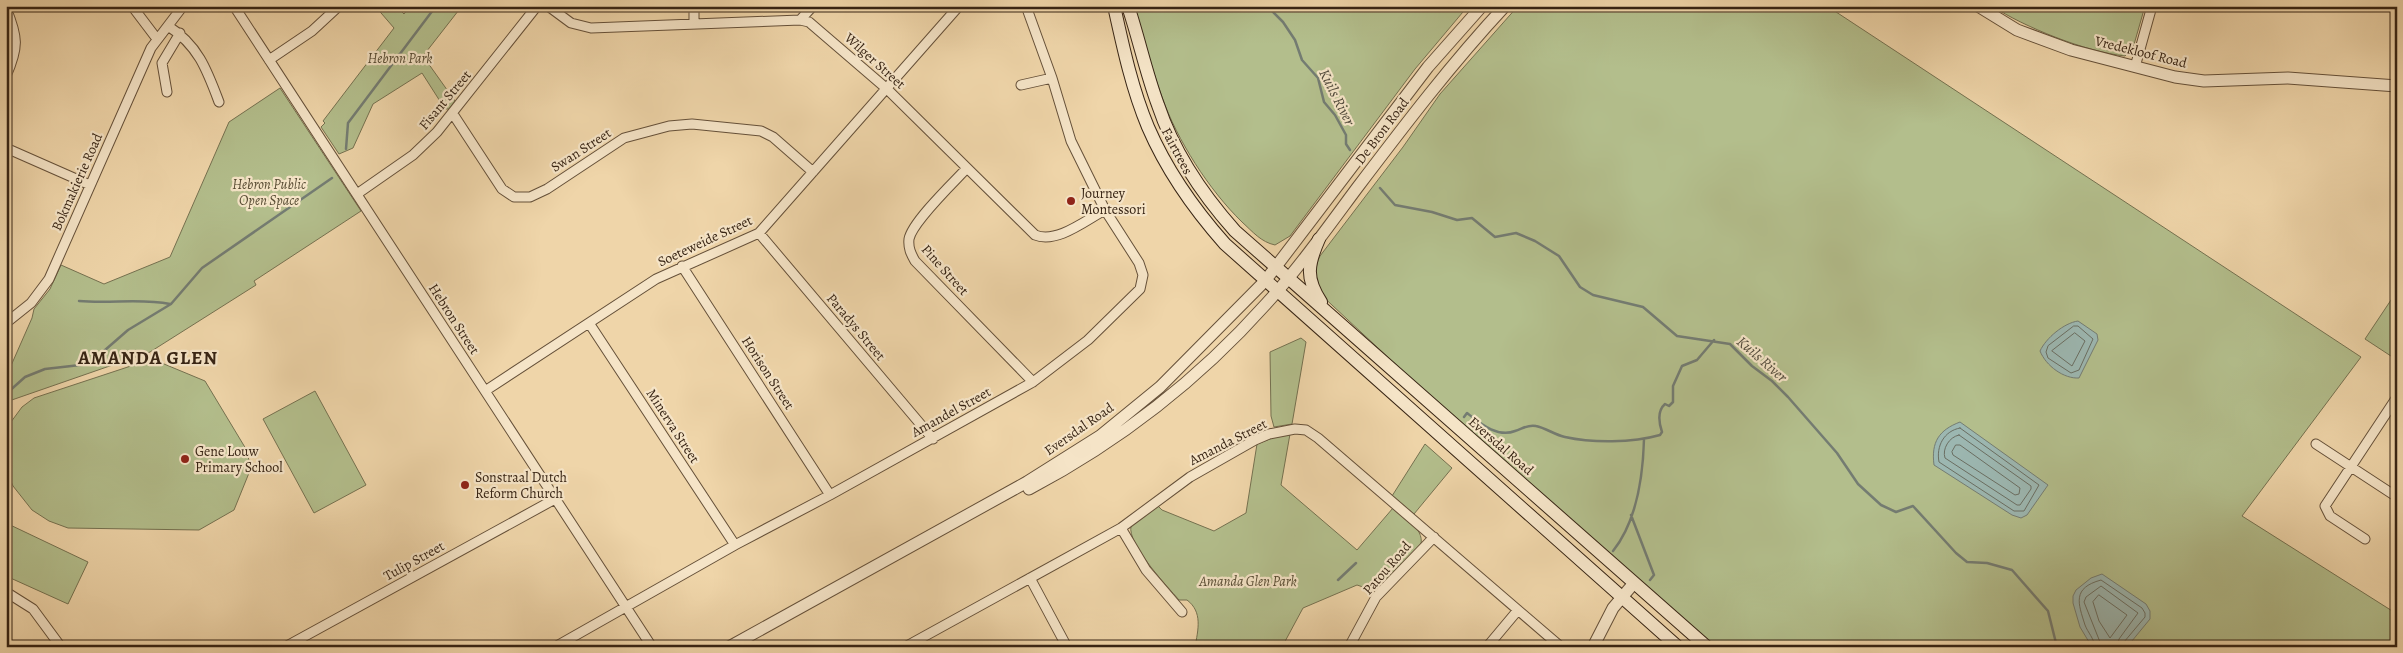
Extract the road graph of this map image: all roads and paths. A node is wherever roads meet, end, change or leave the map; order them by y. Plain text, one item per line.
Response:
1 (132, 6) edge
2 (183, 6) edge
3 (234, 6) edge
4 (339, 6) edge
5 (537, 6) edge
6 (548, 6) edge
7 (694, 6) edge
8 (813, 6) edge
9 (959, 6) edge
10 (1026, 6) edge
11 (1114, 6) edge
12 (1128, 6) edge
13 (1482, 6) edge
14 (1505, 6) edge
15 (1978, 6) edge
16 (2152, 6) edge
17 (6, 8) edge
18 (800, 20) junction
19 (694, 24) junction
20 (168, 26) junction
21 (180, 34) junction
22 (156, 39) junction
23 (269, 60) junction
24 (2135, 68) junction
25 (6, 76) edge
26 (1052, 78) junction
27 (1022, 85) dead end
28 (2397, 86) edge
29 (886, 88) junction
30 (167, 92) dead end
31 (219, 102) dead end
32 (453, 114) junction
33 (6, 148) edge
34 (967, 168) junction
35 (813, 172) junction
36 (90, 185) junction
37 (357, 194) junction
38 (1105, 210) junction
39 (759, 233) junction
40 (1319, 239) junction
41 (682, 266) junction
42 (1275, 268) junction
43 (1288, 278) junction
44 (1265, 281) junction
45 (1277, 292) junction
46 (1328, 312) junction
47 (6, 323) edge
48 (589, 323) junction
49 (1033, 382) junction
50 (485, 391) junction
51 (2397, 397) edge
52 (933, 439) junction
53 (2316, 444) dead end
54 (2351, 467) junction
55 (830, 495) junction
56 (2397, 497) edge
57 (556, 499) junction
58 (1121, 528) junction
59 (947, 529) junction
60 (1434, 537) junction
61 (2365, 539) dead end
62 (734, 545) junction
63 (1030, 578) junction
64 (1634, 582) junction
65 (6, 592) edge
66 (1622, 596) junction
67 (626, 607) junction
68 (1518, 610) junction
69 (1182, 612) dead end
70 (61, 647) edge
71 (285, 647) edge
72 (555, 647) edge
73 (652, 647) edge
74 (729, 647) edge
75 (905, 647) edge
76 (1067, 647) edge
77 (1349, 647) edge
78 (1487, 647) edge
79 (1561, 647) edge
80 (1593, 647) edge
81 (1678, 647) edge
82 (1707, 647) edge

1 - 22 street
2 - 20 street, Bokmakierie Road
3 - 23 street, Hebron Street
4 - 23 street
5 - 32 street, Fisant Street
6 - 19 street
7 - 19 street
8 - 18 street
9 - 29 street, Soeteweide Street
10 - 26 street, Amandel Street
11 - 44 main road, Fairtrees
12 - 42 main road, Fairtrees
13 - 42 street, De Bron Road
14 - 40 street, De Bron Road
15 - 24 street, Vredekloof Road
16 - 24 street
17 - 25 street
18 - 19 street
18 - 29 street, Wilger Street
20 - 21 street
20 - 22 street, Bokmakierie Road
21 - 30 street
21 - 31 street
22 - 36 street, Bokmakierie Road
23 - 37 street, Hebron Street
24 - 28 street, Vredekloof Road
26 - 27 street
26 - 38 street, Amandel Street
29 - 34 street, Wilger Street
29 - 35 street, Soeteweide Street
32 - 35 street, Swan Street
32 - 37 street, Fisant Street
33 - 36 street
34 - 38 street, Wilger Street
34 - 49 street, Pine Street
35 - 39 street, Soeteweide Street
36 - 47 street, Bokmakierie Road
37 - 50 street, Hebron Street
38 - 49 street, Amandel Street
39 - 41 street, Soeteweide Street
39 - 52 street, Paradys Street
40 - 43 street, De Bron Road
40 - 46 main road
41 - 48 street, Soeteweide Street
41 - 55 street, Horison Street
42 - 43 main road, Fairtrees
42 - 44 street, Eversdal Road
43 - 45 street, Eversdal Road
43 - 46 main road, Eversdal Road
44 - 45 main road, Fairtrees
44 - 59 street, Eversdal Road
45 - 59 street, Eversdal Road
45 - 66 main road
46 - 64 main road, Eversdal Road
48 - 50 street, Soeteweide Street
48 - 62 street, Minerva Street
49 - 52 street, Amandel Street
50 - 57 street, Hebron Street
51 - 54 street
52 - 55 street, Amandel Street
53 - 54 street
54 - 56 street
54 - 61 street
55 - 62 street, Amandel Street
57 - 67 street, Hebron Street
57 - 71 street, Tulip Street
58 - 60 street, Amanda Street
58 - 63 street, Amanda Street
58 - 69 street
59 - 74 street, Eversdal Road
60 - 68 street, Amanda Street
60 - 77 street, Patou Road
62 - 67 street, Amandel Street
63 - 75 street, Amanda Street
63 - 76 street
64 - 66 street
64 - 82 main road, Eversdal Road
65 - 70 street
66 - 80 street
66 - 81 main road
67 - 72 street, Amandel Street
67 - 73 street, Hebron Street
68 - 78 street
68 - 79 street, Amanda Street

